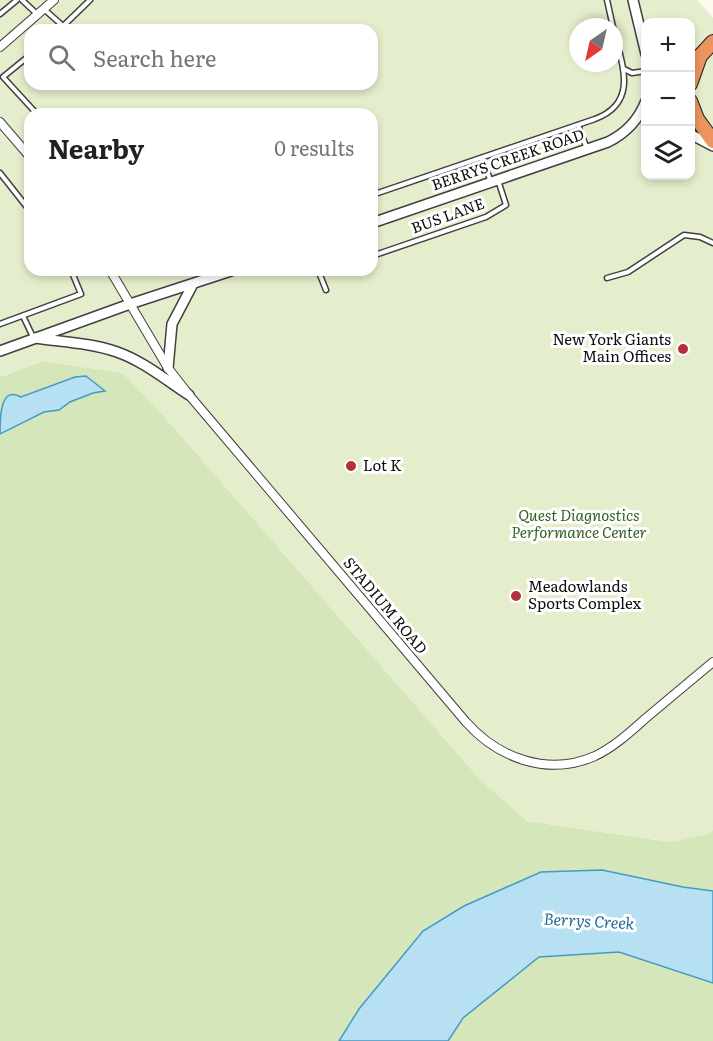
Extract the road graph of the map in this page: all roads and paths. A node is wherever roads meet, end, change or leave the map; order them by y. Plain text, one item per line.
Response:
1 (17, 0) edge
2 (22, 0) edge
3 (54, 0) edge
4 (90, 0) edge
5 (607, 0) edge
6 (633, 0) edge
7 (41, 12) junction
8 (0, 14) edge
9 (611, 18) edge
10 (27, 24) edge
11 (60, 24) edge
12 (65, 24) edge
13 (24, 27) edge
14 (641, 36) edge
15 (0, 47) edge
16 (708, 47) edge
17 (695, 57) edge
18 (24, 60) edge
19 (623, 68) joint
20 (641, 72) edge
21 (694, 72) edge
22 (31, 108) edge
23 (641, 111) edge
24 (695, 114) edge
25 (0, 122) edge
26 (578, 125) junction
27 (695, 137) edge
28 (713, 141) edge
29 (713, 146) edge
30 (587, 149) junction
31 (24, 151) edge
32 (482, 158) junction
33 (0, 174) edge
34 (494, 181) junction
35 (378, 193) edge
36 (24, 204) edge
37 (378, 221) edge
38 (713, 243) edge
39 (378, 254) edge
40 (74, 276) edge
41 (114, 276) edge
42 (205, 276) edge
43 (321, 276) edge
44 (607, 278) dead end
45 (193, 284) junction
46 (326, 290) dead end
47 (130, 304) junction
48 (23, 316) junction
49 (0, 324) edge
50 (33, 338) junction
51 (0, 351) edge
52 (168, 368) junction
53 (189, 395) junction
54 (713, 662) edge

1 - 8 lane
2 - 7 lane
3 - 7 street
4 - 12 lane
5 - 9 lane
6 - 14 street
7 - 10 street
7 - 11 lane
13 - 15 street
16 - 17 highway
16 - 21 highway
18 - 22 lane
19 - 20 lane
19 - 26 lane
23 - 30 street, BERRYS CREEK ROAD
24 - 28 highway
25 - 31 street
26 - 30 lane
26 - 32 lane
27 - 29 street
30 - 34 street, BERRYS CREEK ROAD
32 - 34 lane
32 - 35 lane
33 - 36 lane
34 - 37 street, BERRYS CREEK ROAD
34 - 39 lane, BUS LANE
38 - 44 lane
40 - 48 lane
41 - 47 street, STADIUM ROAD
42 - 45 street
43 - 46 lane
45 - 47 street
45 - 52 street
47 - 50 street
47 - 52 street, STADIUM ROAD
48 - 49 lane
48 - 50 lane
50 - 51 street
50 - 53 street
52 - 53 street, STADIUM ROAD
53 - 54 street, STADIUM ROAD

